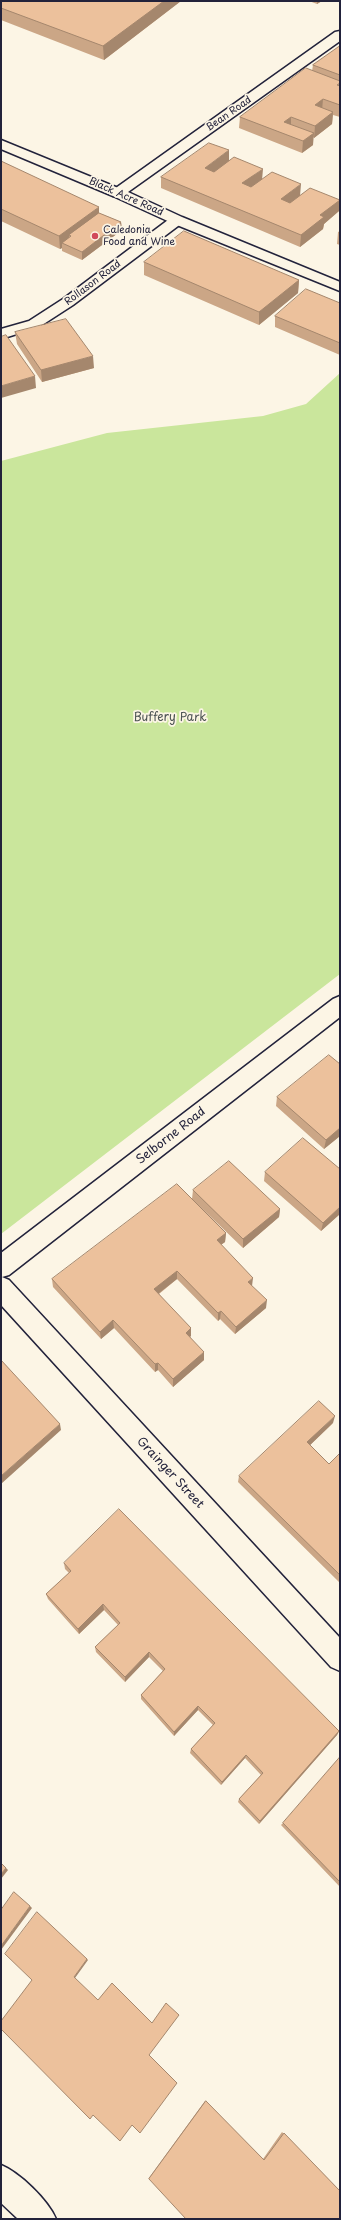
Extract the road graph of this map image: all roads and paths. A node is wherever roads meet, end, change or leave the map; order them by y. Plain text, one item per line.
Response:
1 (340, 35) edge
2 (1, 144) edge
3 (118, 193) junction
4 (177, 220) junction
5 (340, 287) edge
6 (1, 334) edge
7 (337, 1012) edge
8 (1, 1267) edge
9 (1, 1288) edge
10 (340, 1658) edge
11 (1, 2181) edge
12 (40, 2219) edge

1 - 3 street, Bean Road
2 - 3 street, Black Acre Road
3 - 4 street, Black Acre Road
4 - 5 street, Black Acre Road
4 - 6 street, Rollason Road
7 - 8 street, Selborne Road
9 - 10 street, Grainger Street
11 - 12 street

